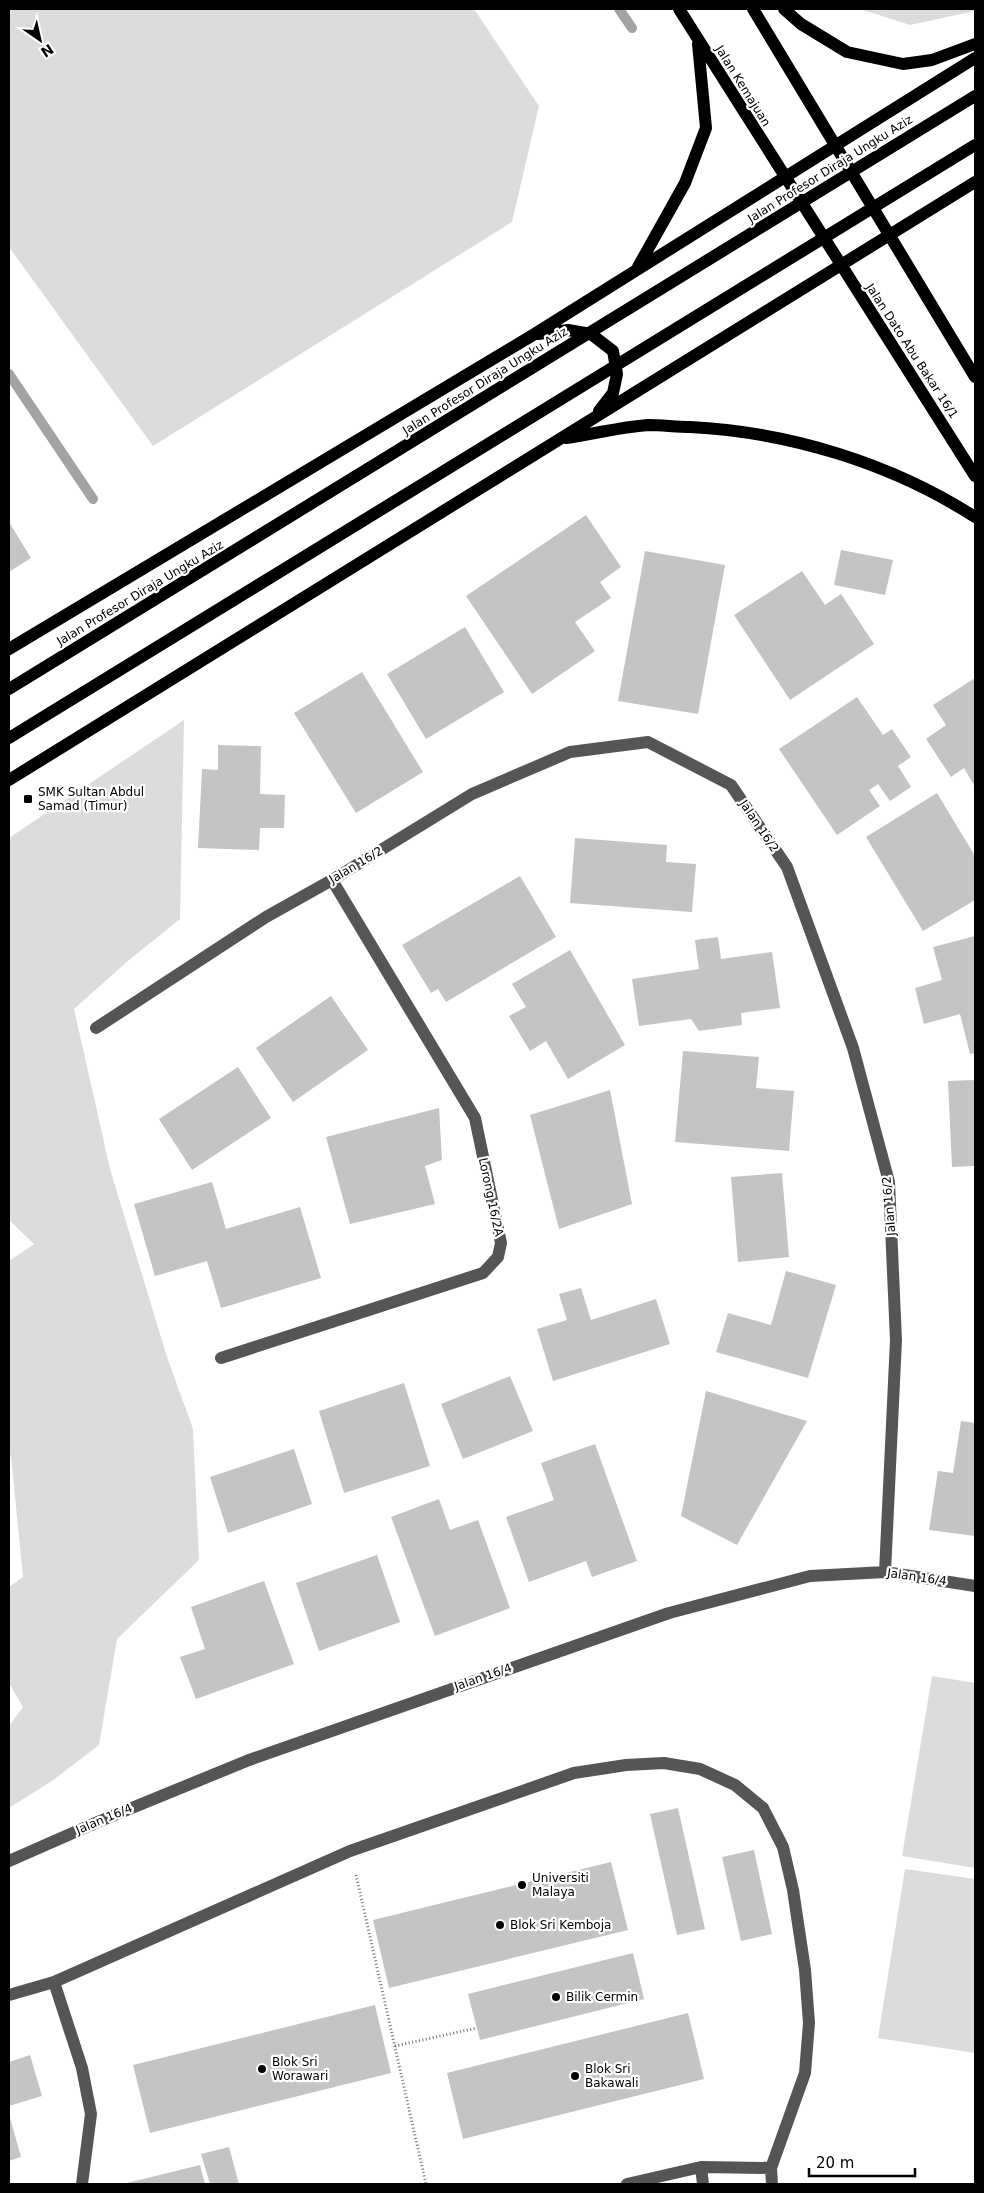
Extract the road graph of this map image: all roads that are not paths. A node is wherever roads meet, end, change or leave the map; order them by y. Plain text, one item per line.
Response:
1 (679, 9) edge
2 (753, 9) edge
3 (784, 9) edge
4 (698, 41) junction
5 (975, 44) edge
6 (975, 58) edge
7 (975, 96) edge
8 (836, 145) junction
9 (975, 145) edge
10 (785, 177) junction
11 (975, 182) edge
12 (890, 235) junction
13 (841, 265) junction
14 (637, 269) junction
15 (533, 335) junction
16 (975, 377) edge
17 (593, 418) junction
18 (560, 439) junction
19 (975, 476) edge
20 (975, 517) edge
21 (9, 650) edge
22 (9, 689) edge
23 (9, 738) edge
24 (9, 780) edge
25 (332, 880) junction
26 (96, 1028) dead end
27 (221, 1358) dead end
28 (885, 1572) junction
29 (975, 1586) edge
30 (9, 1861) edge
31 (54, 1982) junction
32 (9, 1995) edge
33 (701, 2167) junction
34 (771, 2168) junction
35 (82, 2184) edge
36 (627, 2184) edge
37 (703, 2184) edge
38 (772, 2184) edge

1 - 4 main road, Jalan Kemajuan
2 - 8 main road
3 - 5 main road
4 - 10 main road, Jalan Kemajuan
4 - 14 main road
6 - 8 main road
7 - 22 main road, Jalan Profesor Diraja Ungku Aziz
8 - 10 main road
8 - 12 main road
9 - 23 main road
10 - 13 main road, Jalan Kemajuan
10 - 14 main road
11 - 12 main road
12 - 13 main road
12 - 16 main road
13 - 17 main road
13 - 19 main road, Jalan Dato Abu Bakar 16/1
14 - 15 main road
15 - 17 main road
15 - 21 main road
17 - 18 main road
18 - 20 main road
18 - 24 main road
25 - 26 street, Jalan 16/2
25 - 27 street, Lorong 16/2A
25 - 28 street, Jalan 16/2
28 - 29 street, Jalan 16/4
28 - 30 street, Jalan 16/4
31 - 32 street
31 - 34 street
31 - 35 street
33 - 34 street
33 - 36 street
33 - 37 street
34 - 38 street

